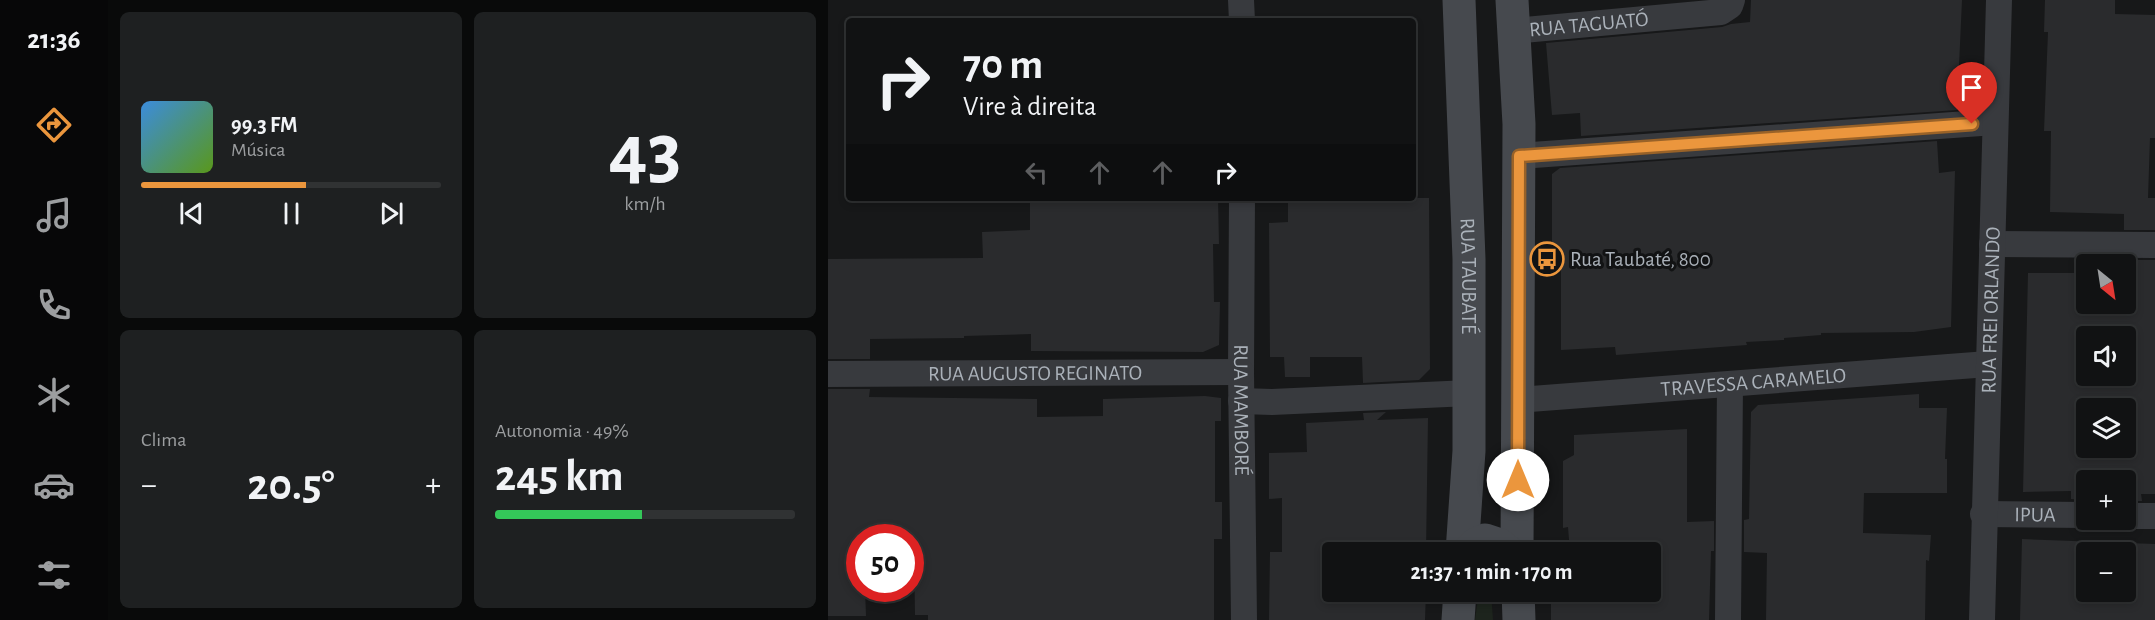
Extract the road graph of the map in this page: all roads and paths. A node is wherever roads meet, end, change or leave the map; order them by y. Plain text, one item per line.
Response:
1 (1241, 0) edge
2 (1459, 0) edge
3 (1732, 0) edge
4 (1999, 0) edge
5 (1513, 16) edge
6 (1242, 18) edge
7 (1995, 122) junction
8 (1519, 156) junction
9 (1242, 201) edge
10 (1992, 244) junction
11 (2155, 245) edge
12 (1988, 364) junction
13 (1241, 372) junction
14 (828, 374) edge
15 (1730, 384) junction
16 (1469, 393) junction
17 (1518, 400) junction
18 (1241, 401) junction
19 (1983, 514) junction
20 (2076, 515) edge
21 (2136, 516) edge
22 (2155, 516) edge
23 (1463, 542) edge
24 (1517, 542) edge
25 (1459, 602) edge
26 (1518, 602) edge
27 (1244, 620) edge
28 (1458, 620) edge
29 (1519, 620) edge
30 (1728, 620) edge
31 (1982, 620) edge

1 - 6 street
2 - 16 main road, RUA TAUBATÉ
3 - 5 street, RUA TAGUATÓ
4 - 7 street, RUA FREI ORLANDO
5 - 8 main road
7 - 8 street
7 - 10 street, RUA FREI ORLANDO
8 - 17 main road
9 - 13 street, RUA MAMBORÉ
10 - 11 street
10 - 12 street, RUA FREI ORLANDO
12 - 15 street, TRAVESSA CARAMELO
12 - 19 street, RUA FREI ORLANDO
13 - 14 street, RUA AUGUSTO REGINATO
13 - 18 street, RUA MAMBORÉ
15 - 17 street, TRAVESSA CARAMELO
15 - 30 street
16 - 18 street
16 - 23 main road, RUA TAUBATÉ
17 - 24 main road
18 - 27 street, RUA MAMBORÉ
19 - 20 street, IPUA
19 - 31 street, RUA FREI ORLANDO
21 - 22 street
25 - 28 main road
26 - 29 main road

